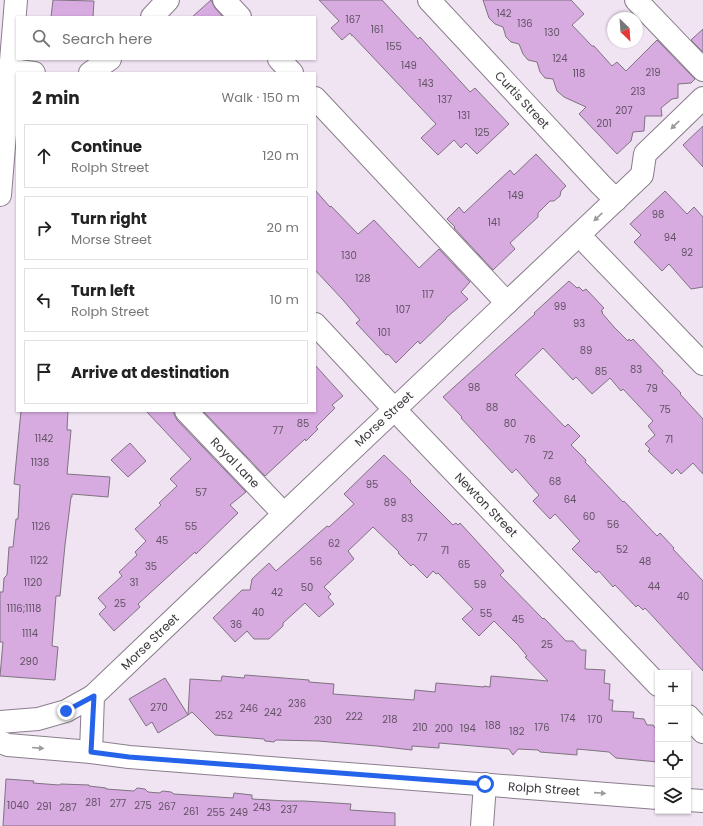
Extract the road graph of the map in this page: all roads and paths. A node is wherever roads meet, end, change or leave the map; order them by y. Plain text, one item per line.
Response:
1 (168, 0) edge
2 (224, 0) edge
3 (429, 0) edge
4 (636, 0) edge
5 (10, 9) edge
6 (153, 16) edge
7 (239, 16) edge
8 (109, 60) edge
9 (280, 60) edge
10 (10, 70) junction
11 (703, 70) edge
12 (26, 72) edge
13 (92, 72) edge
14 (291, 72) edge
15 (703, 98) edge
16 (316, 99) edge
17 (0, 195) edge
18 (616, 200) junction
19 (579, 235) junction
20 (507, 303) junction
21 (316, 325) edge
22 (703, 364) edge
23 (394, 410) junction
24 (187, 412) edge
25 (284, 514) junction
26 (655, 682) edge
27 (94, 696) junction
28 (691, 719) edge
29 (0, 722) edge
30 (703, 732) edge
31 (0, 742) edge
32 (91, 752) junction
33 (485, 784) junction
34 (655, 798) edge
35 (691, 800) edge
36 (703, 801) edge
37 (482, 826) edge

1 - 6 street
2 - 7 street
3 - 18 street, Curtis Street
4 - 11 street
5 - 10 street
8 - 13 street
9 - 14 street
10 - 12 street
10 - 17 street
15 -> 18 street, Morse Street
16 - 20 street
18 -> 19 street, Morse Street
19 - 20 street, Morse Street
19 - 22 street
20 - 23 street, Morse Street
21 - 23 street, Newton Street
23 - 25 street, Morse Street
23 - 26 street, Newton Street
24 - 25 street, Royal Lane
25 - 27 street, Morse Street
27 - 29 street
27 - 32 street
28 - 30 street
31 -> 32 street, Rolph Street
32 - 33 street, Rolph Street
33 -> 34 street, Rolph Street
33 - 37 street
35 - 36 street

